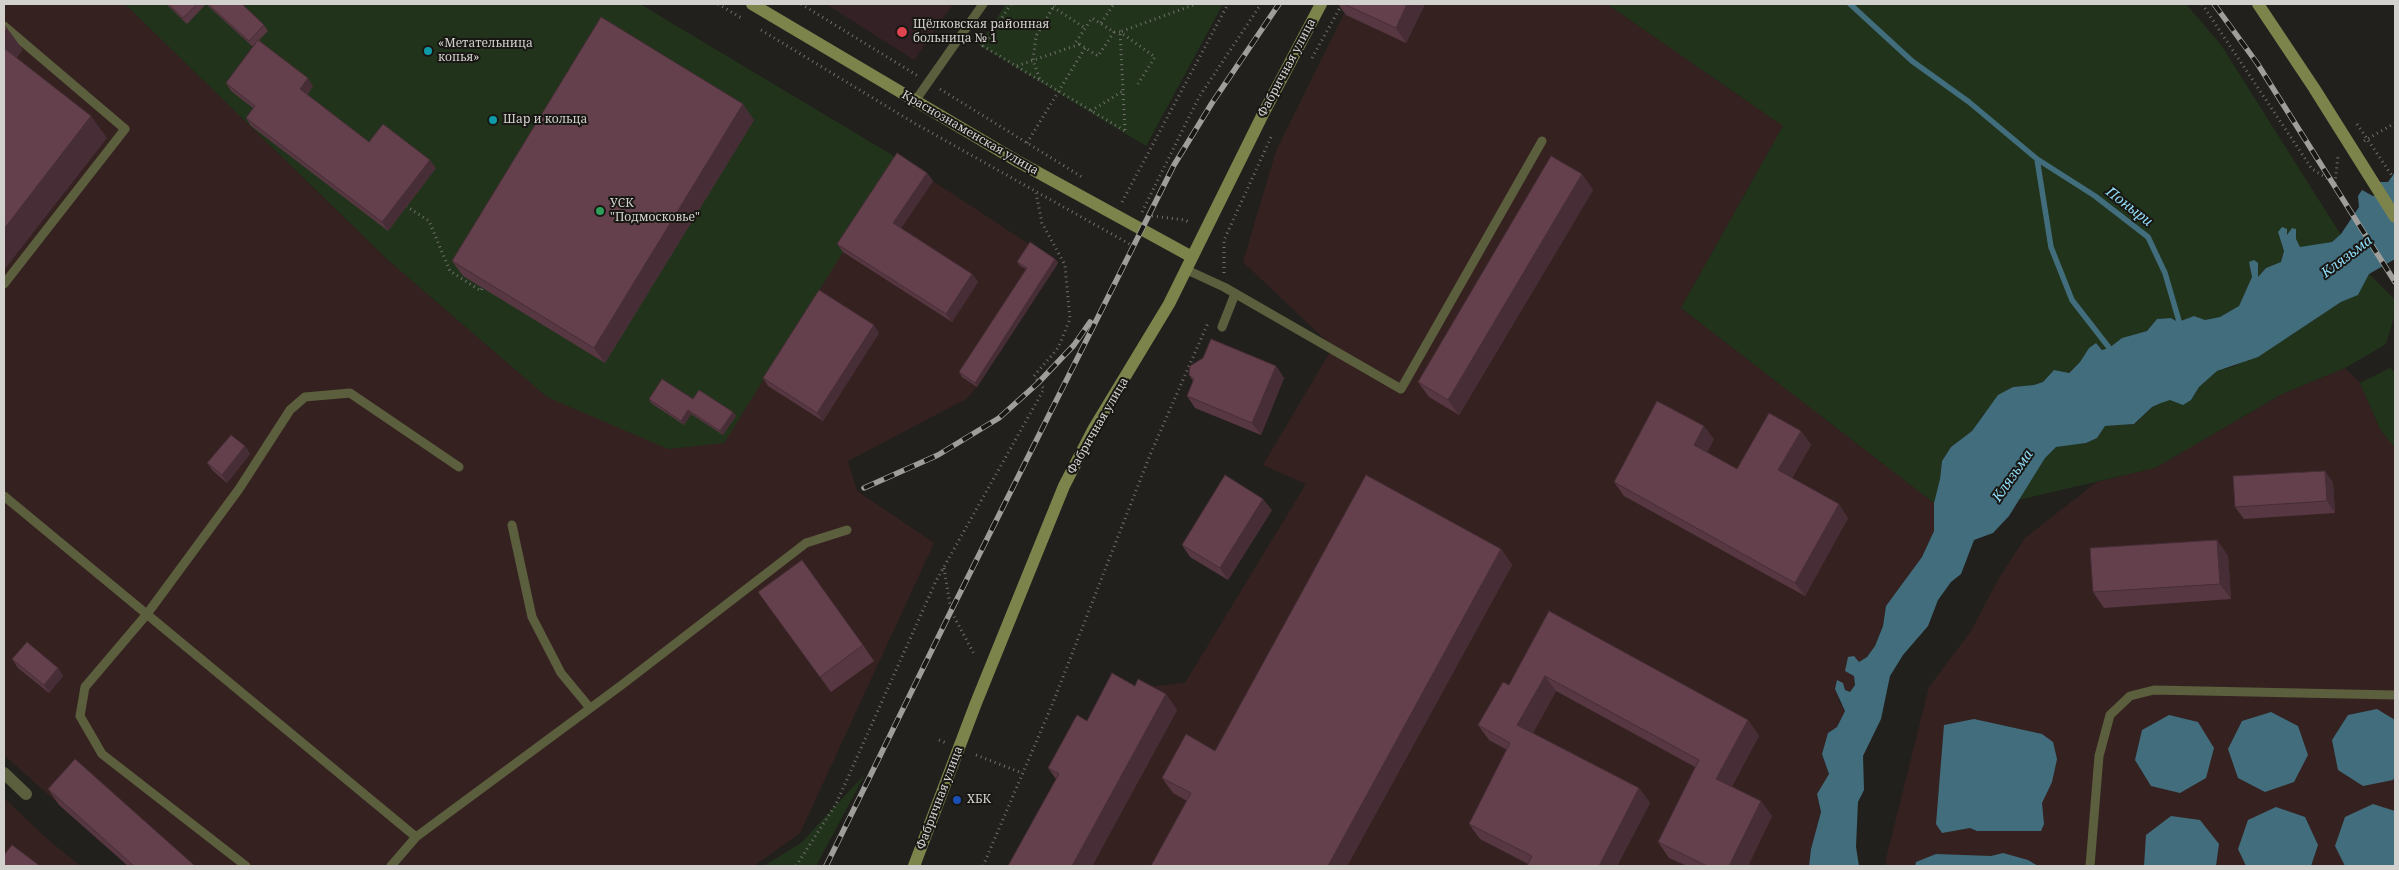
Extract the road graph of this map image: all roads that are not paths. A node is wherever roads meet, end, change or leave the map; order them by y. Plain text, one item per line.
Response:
1 (752, 4) edge
2 (983, 4) edge
3 (1321, 4) edge
4 (2258, 4) edge
5 (4, 26) edge
6 (915, 101) junction
7 (1542, 141) dead end
8 (2395, 217) edge
9 (1192, 257) junction
10 (1187, 270) junction
11 (4, 284) edge
12 (1235, 294) junction
13 (1222, 327) dead end
14 (459, 467) dead end
15 (4, 496) edge
16 (512, 525) dead end
17 (847, 530) dead end
18 (146, 614) junction
19 (2395, 695) edge
20 (590, 708) junction
21 (4, 773) edge
22 (26, 794) dead end
23 (416, 836) junction
24 (246, 866) edge
25 (391, 866) edge
26 (914, 866) edge
27 (2090, 866) edge

1 - 6 street, Краснознаменская улица
2 - 6 lane
3 - 9 street, Фабричная улица
4 - 8 street
5 - 11 lane
6 - 9 street, Краснознаменская улица
7 - 12 lane
9 - 10 street, Фабричная улица
10 - 12 lane
10 - 26 street, Фабричная улица
12 - 13 lane
14 - 18 lane
15 - 18 lane
16 - 20 lane
17 - 20 lane
18 - 23 lane
18 - 24 lane
19 - 27 lane
20 - 23 lane
21 - 22 street
23 - 25 lane

